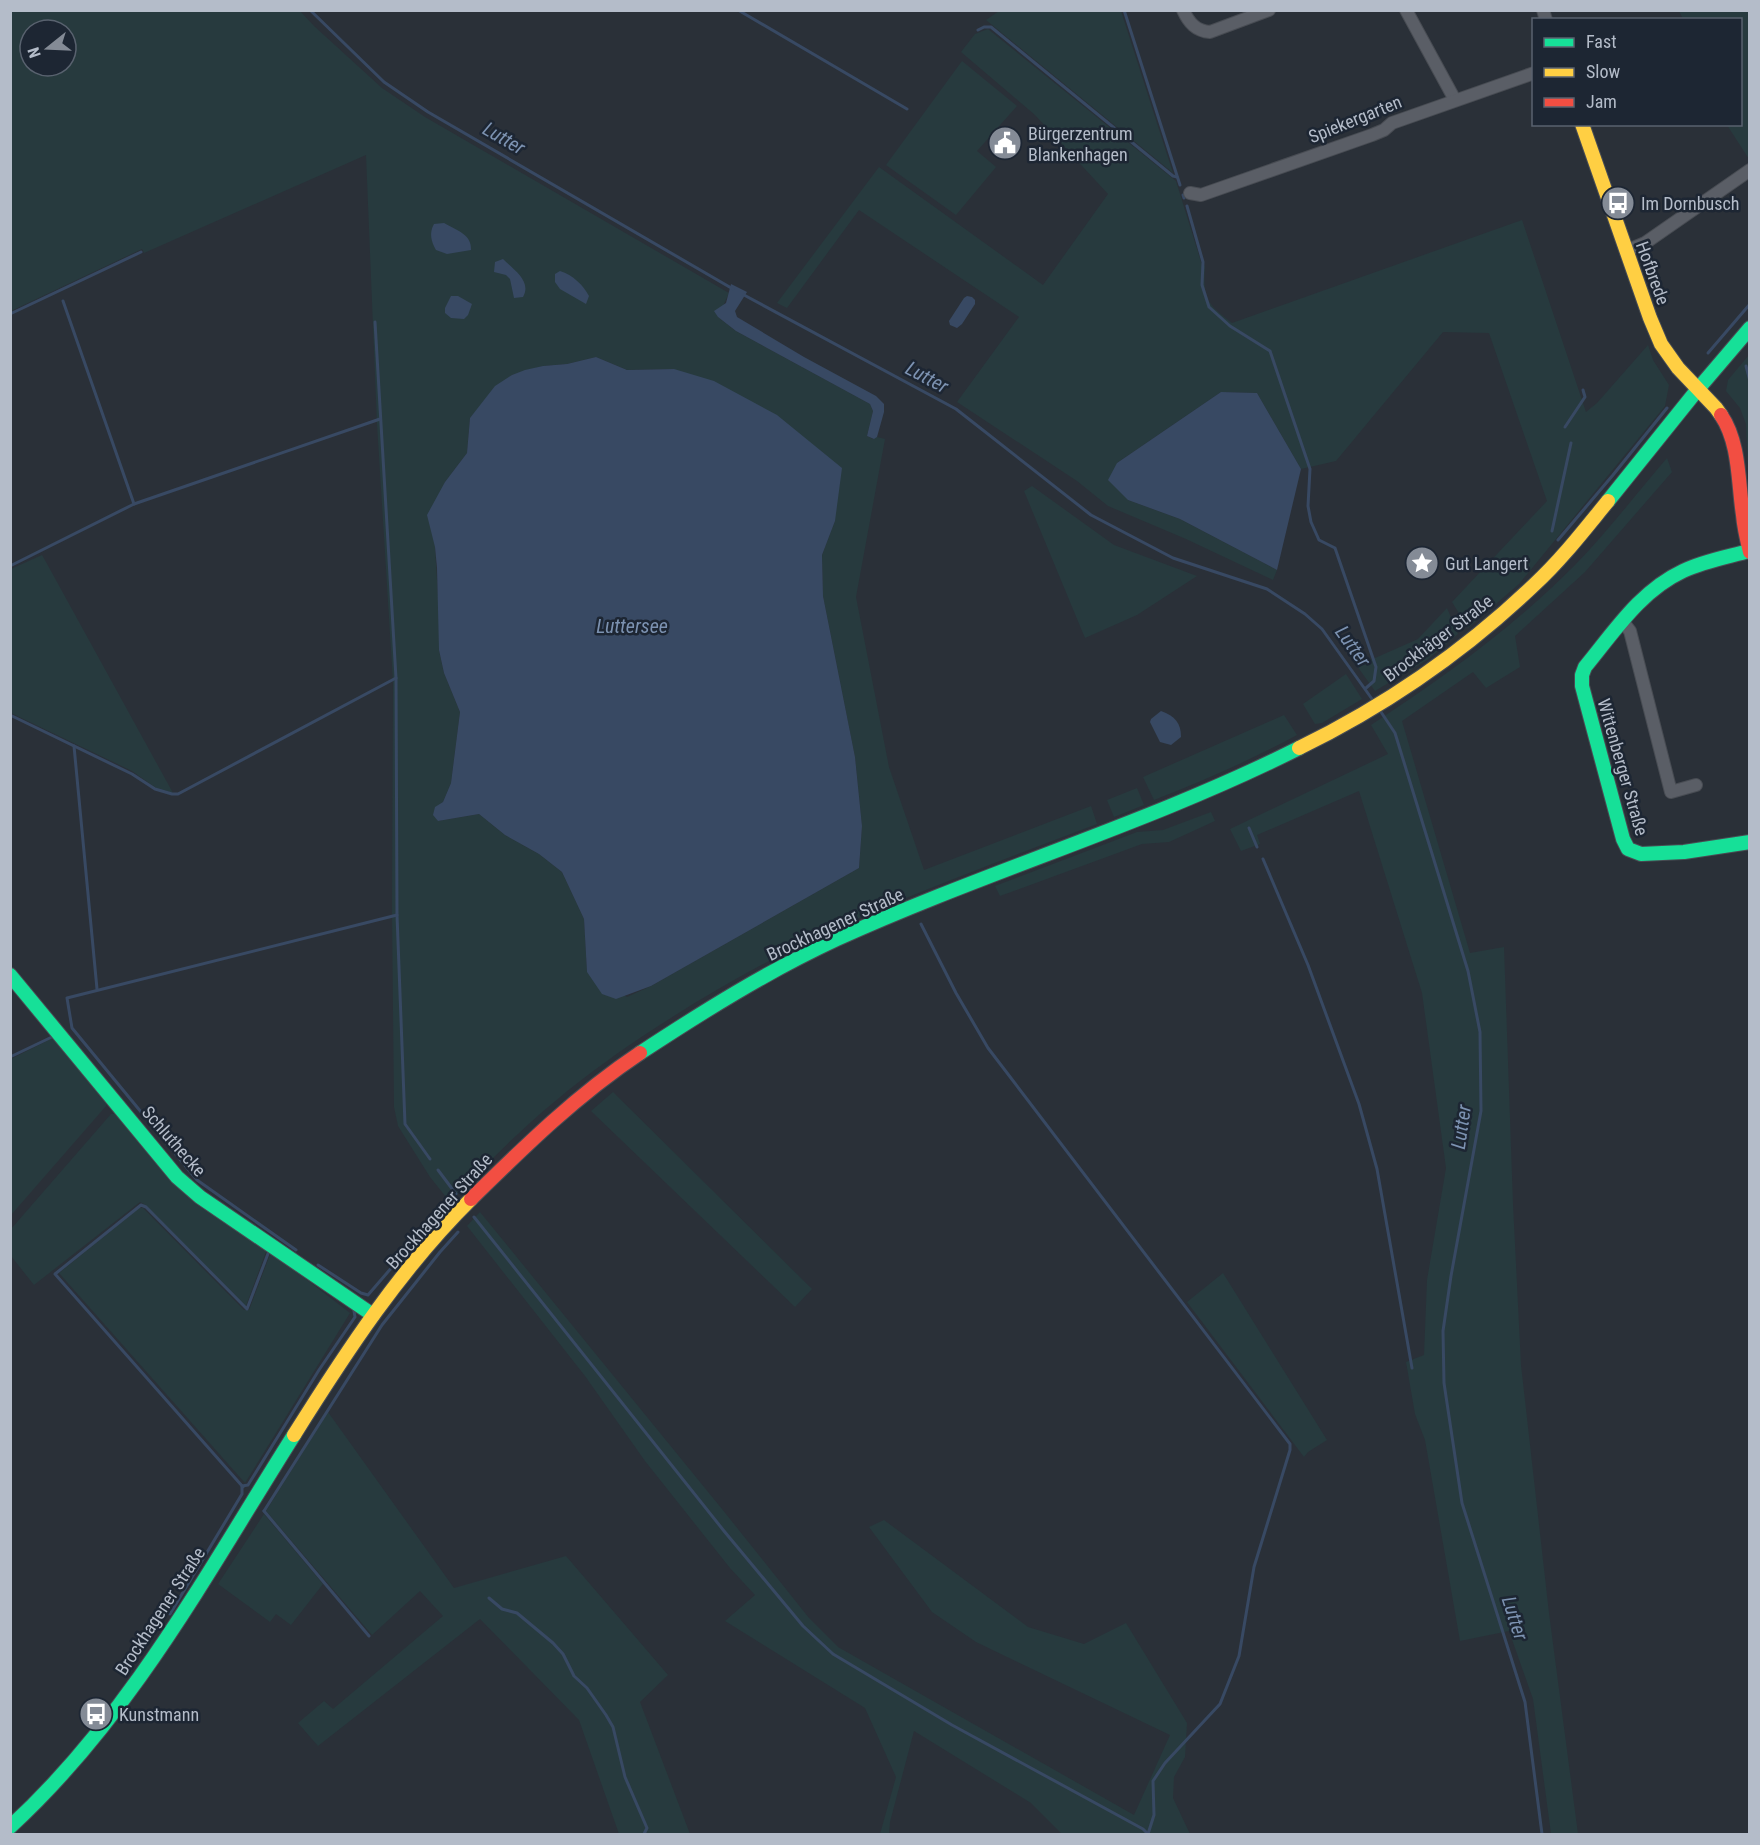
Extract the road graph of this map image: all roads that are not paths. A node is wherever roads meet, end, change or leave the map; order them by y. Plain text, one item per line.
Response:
1 (1183, 10) edge
2 (1269, 10) edge
3 (1406, 10) edge
4 (1532, 73) edge
5 (1455, 100) junction
6 (1583, 126) edge
7 (1749, 170) edge
8 (1190, 193) dead end
9 (1626, 251) junction
10 (1749, 328) edge
11 (1698, 389) junction
12 (1749, 552) edge
13 (1623, 622) junction
14 (1696, 785) dead end
15 (1087, 839) joint
16 (1749, 842) edge
17 (10, 975) edge
18 (373, 1315) junction
19 (10, 1827) edge

1 - 2 street
3 - 5 street
4 - 5 street, Spiekergarten
5 - 8 street, Spiekergarten
6 - 9 main road, Hofbrede
7 - 9 street
9 - 11 main road, Hofbrede
10 - 11 main road, Brockhäger Straße
11 - 12 main road, Hofbrede
11 - 15 main road, Brockhäger Straße
12 - 13 main road, Wittenberger Straße
13 - 14 street
13 - 16 main road, Wittenberger Straße
15 - 18 main road, Brockhagener Straße
17 - 18 main road, Schluthecke
18 - 19 main road, Brockhagener Straße

